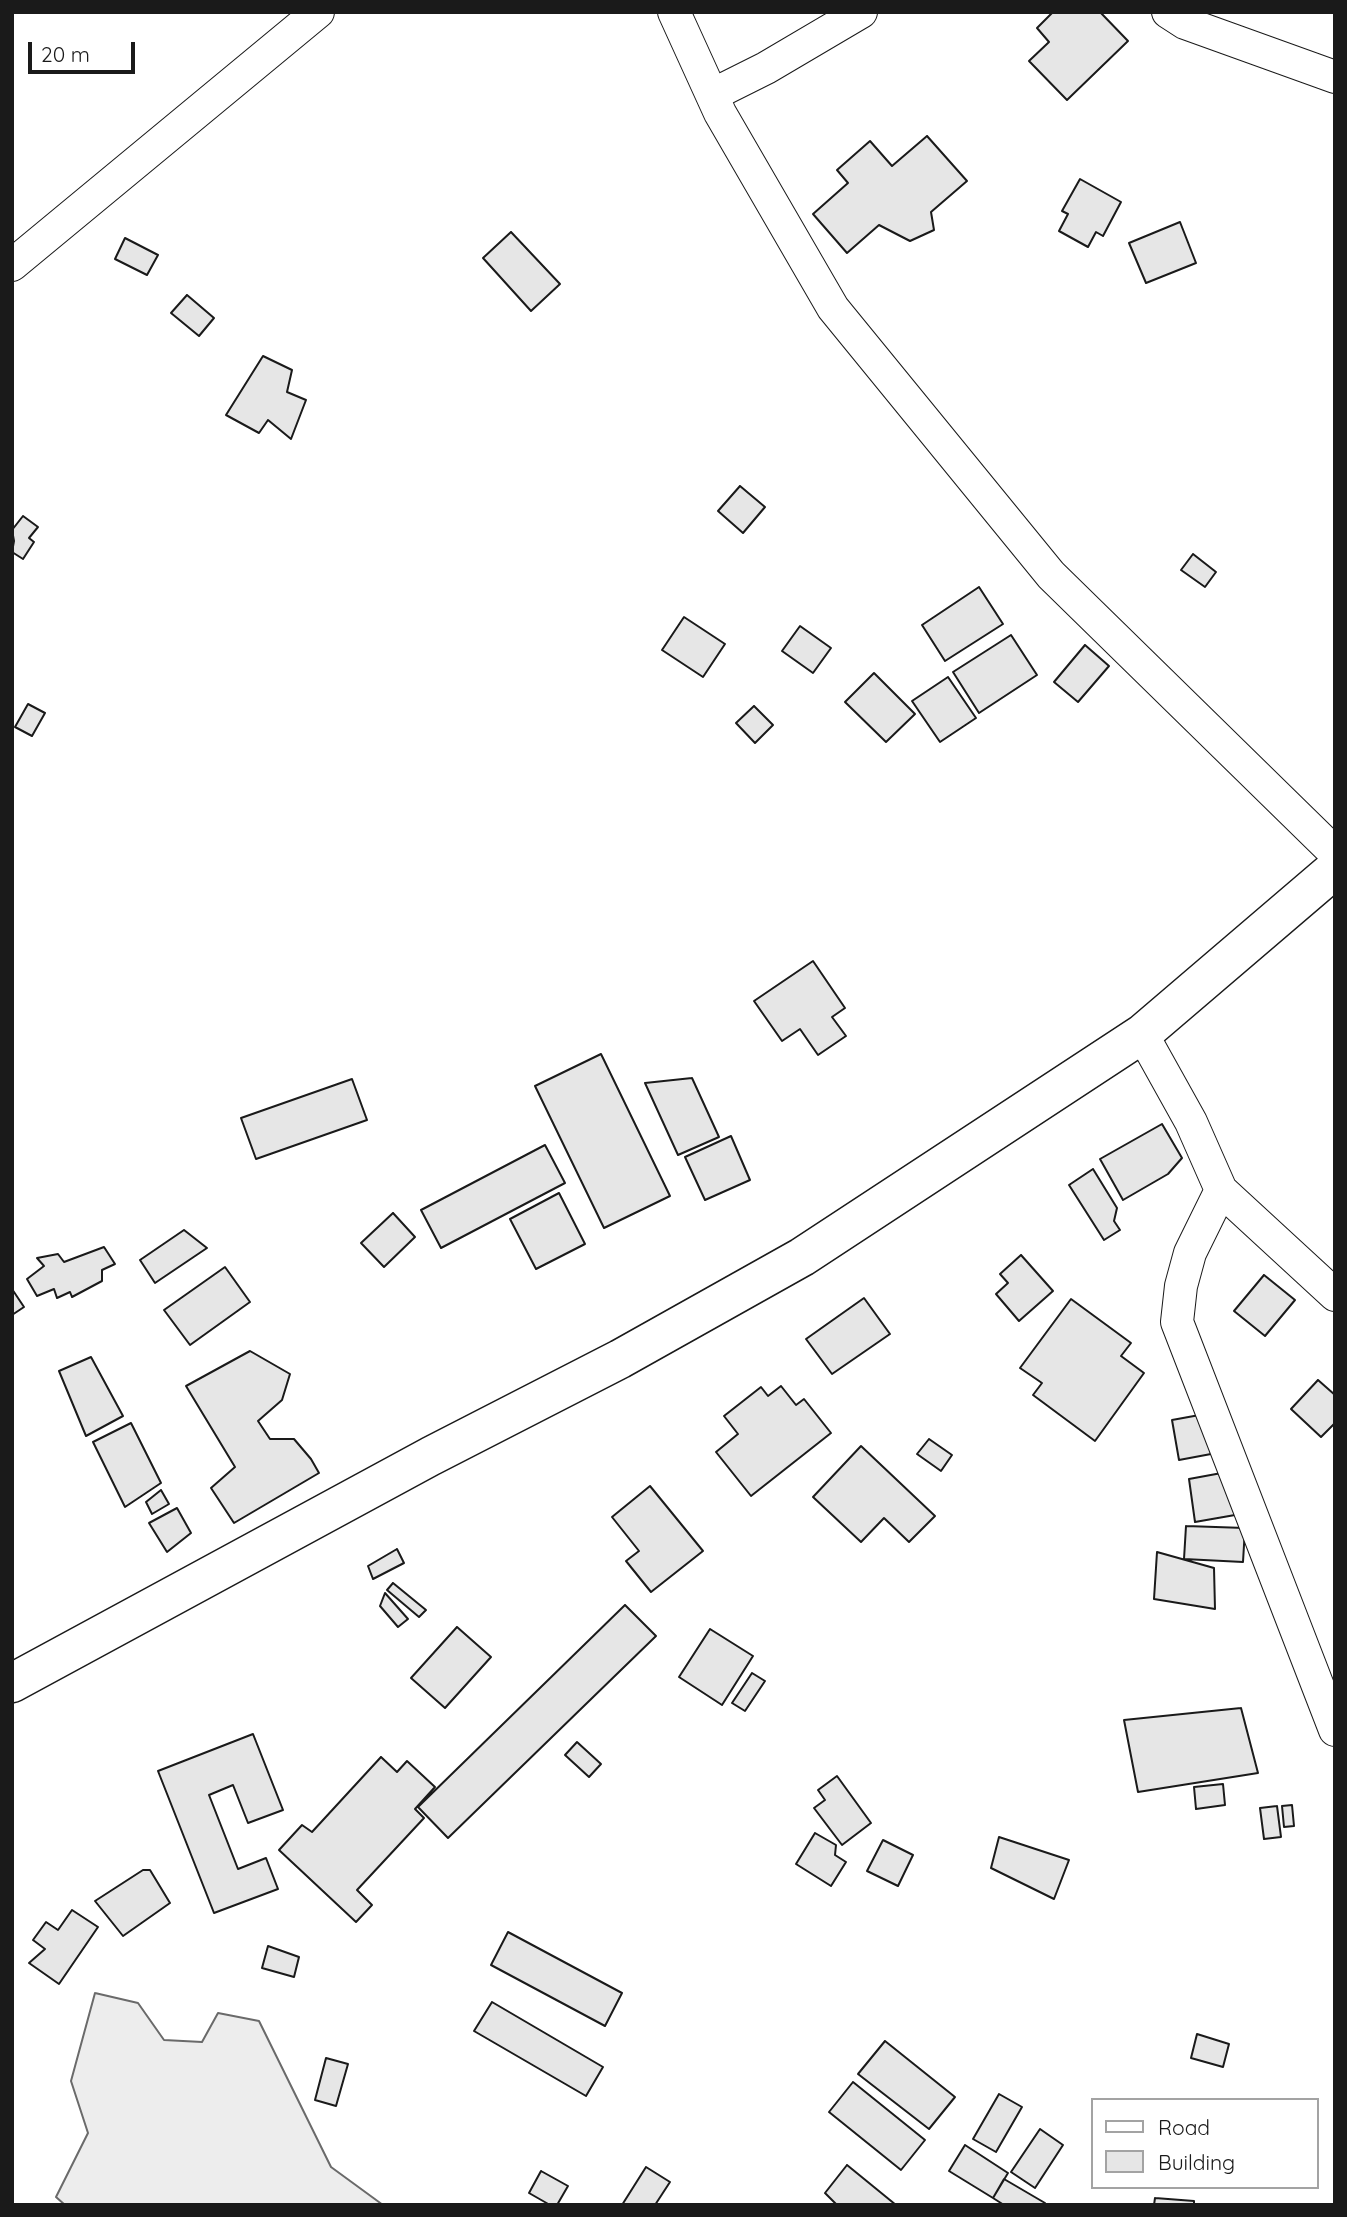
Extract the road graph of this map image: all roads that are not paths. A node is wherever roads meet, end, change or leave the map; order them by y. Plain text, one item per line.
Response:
1 (318, 12) edge
2 (674, 12) edge
3 (861, 12) edge
4 (1168, 12) edge
5 (1335, 77) edge
6 (712, 95) junction
7 (12, 265) edge
8 (1335, 853) edge
9 (1335, 869) edge
10 (1142, 1034) junction
11 (1221, 1190) junction
12 (1335, 1295) edge
13 (12, 1683) edge
14 (1335, 1730) edge

1 - 7 street
2 - 6 street
3 - 6 street
4 - 5 street
6 - 8 street
9 - 10 street
10 - 11 street
10 - 13 street
11 - 12 street
11 - 14 street

